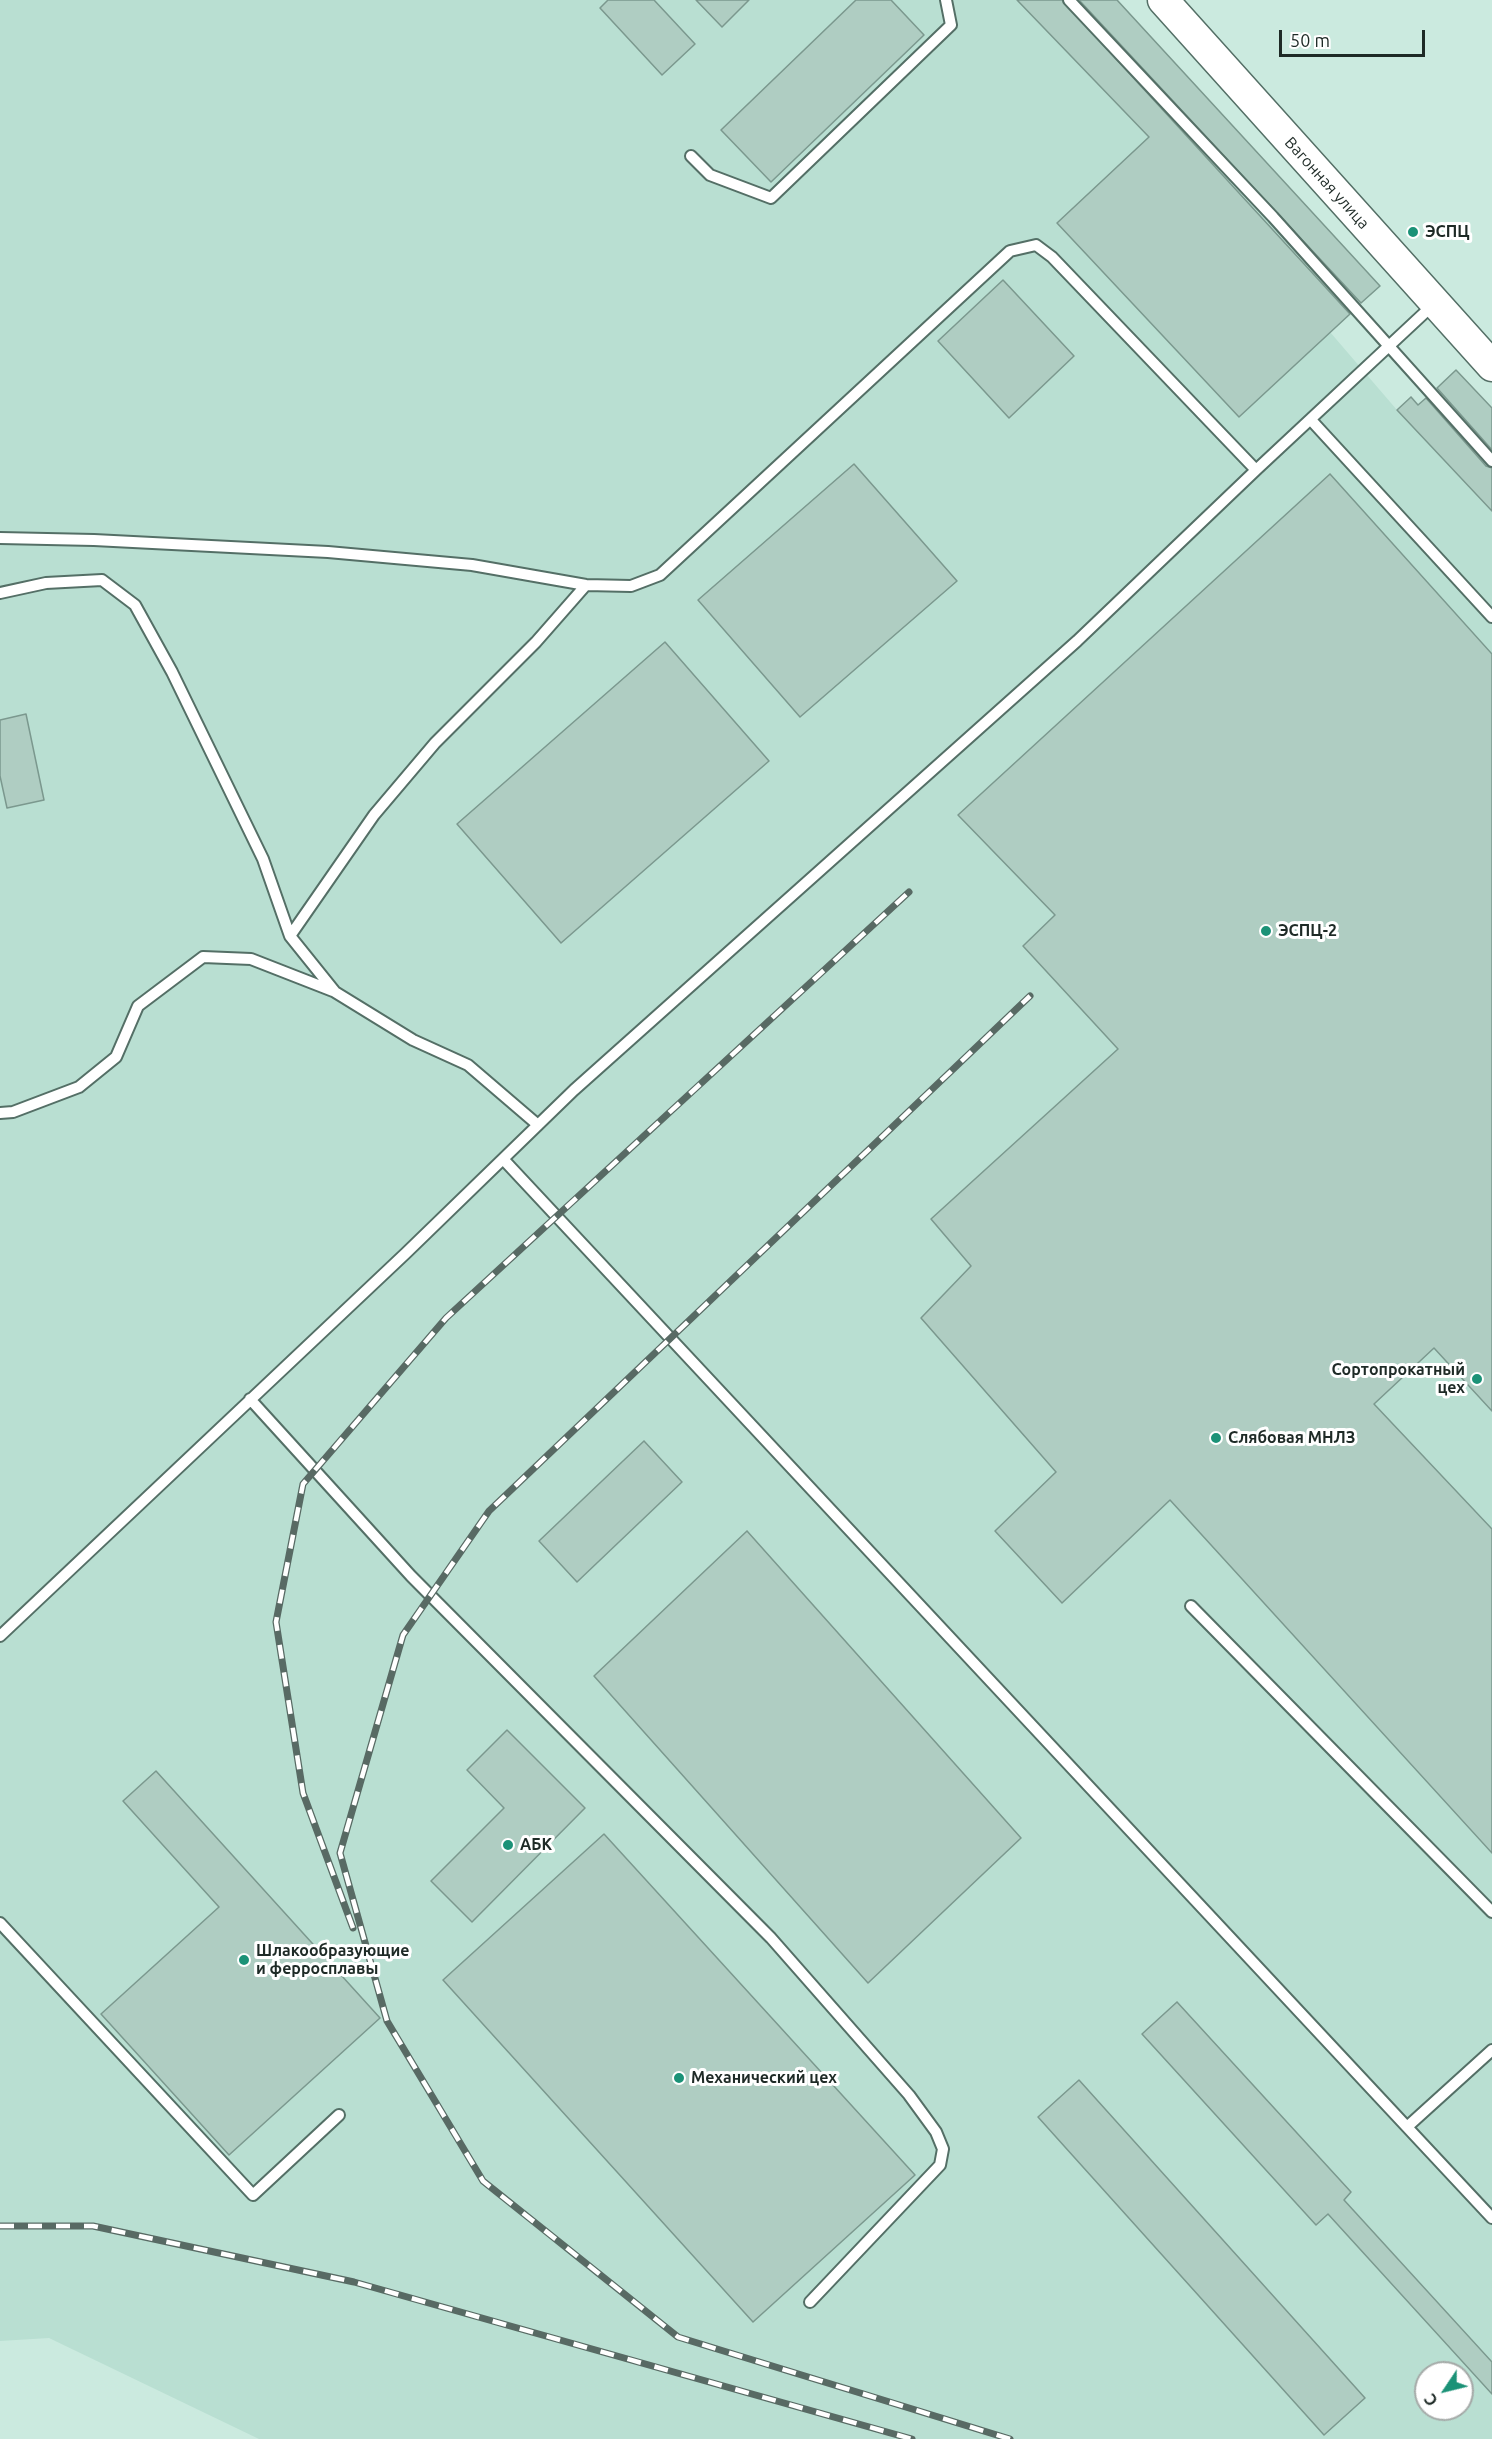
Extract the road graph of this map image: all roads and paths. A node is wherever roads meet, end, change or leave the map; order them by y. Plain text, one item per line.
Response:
1 (946, 0) edge
2 (1069, 0) edge
3 (1163, 0) edge
4 (691, 156) dead end
5 (1435, 303) junction
6 (1390, 347) junction
7 (1492, 366) edge
8 (1311, 420) junction
9 (1492, 461) edge
10 (1256, 470) junction
11 (0, 538) edge
12 (586, 585) junction
13 (0, 593) edge
14 (1492, 617) edge
15 (290, 936) junction
16 (334, 992) junction
17 (0, 1113) edge
18 (538, 1125) junction
19 (503, 1159) junction
20 (250, 1399) junction
21 (1191, 1606) dead end
22 (0, 1636) edge
23 (1492, 1912) edge
24 (0, 1923) edge
25 (1492, 2050) edge
26 (339, 2115) dead end
27 (1407, 2127) junction
28 (1492, 2218) edge
29 (810, 2302) dead end

1 - 4 lane
2 - 6 lane
3 - 5 street, Вагонная улица
5 - 6 lane
5 - 7 street, Вагонная улица
6 - 8 lane
6 - 9 lane
8 - 10 lane
8 - 14 lane
10 - 12 lane
10 - 18 lane
11 - 12 lane
12 - 15 lane
13 - 15 lane
15 - 16 lane
16 - 17 lane
16 - 18 lane
18 - 19 lane
19 - 20 lane
19 - 27 lane
20 - 22 lane
20 - 29 lane
21 - 23 lane
24 - 26 lane
25 - 27 lane
27 - 28 lane

